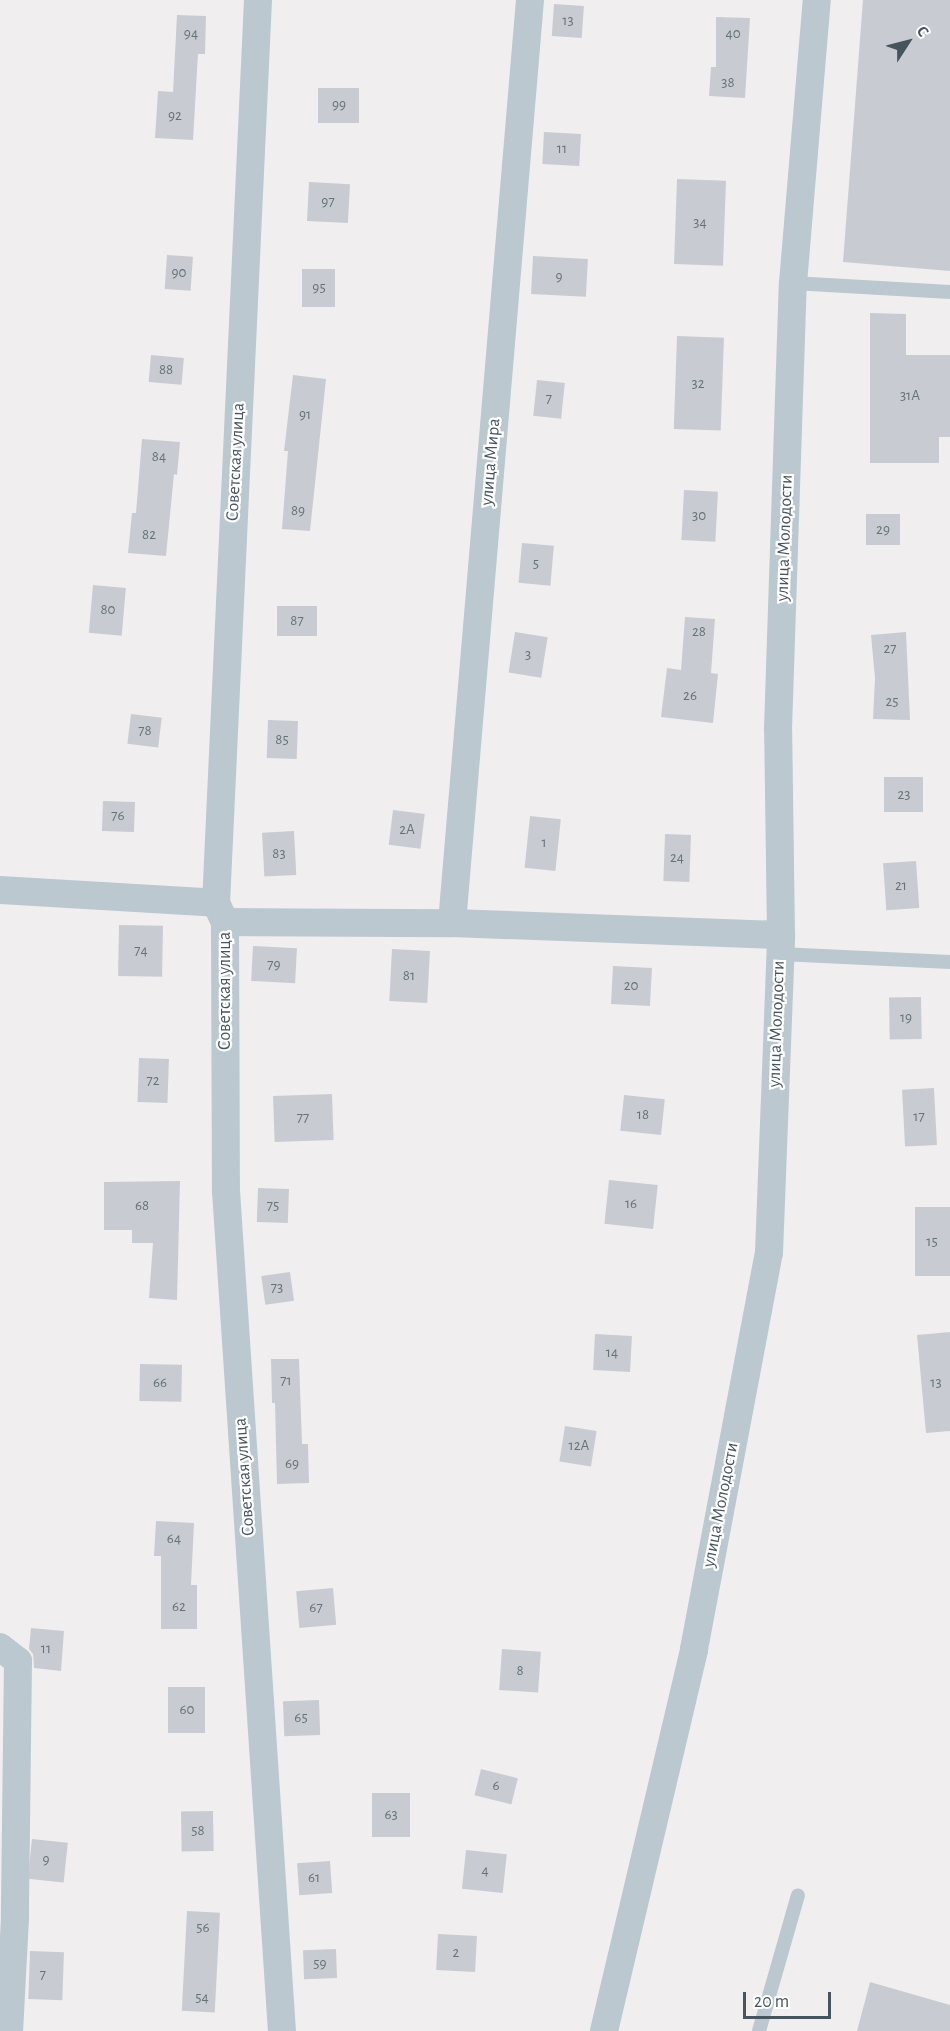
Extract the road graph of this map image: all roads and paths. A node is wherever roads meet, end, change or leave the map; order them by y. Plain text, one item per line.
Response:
1 (258, 0) edge
2 (530, 0) edge
3 (817, 0) edge
4 (793, 283) junction
5 (950, 292) edge
6 (0, 891) edge
7 (220, 912) junction
8 (452, 923) junction
9 (780, 944) junction
10 (950, 962) edge
11 (0, 1647) edge
12 (798, 1895) dead end
13 (9, 2031) edge
14 (282, 2031) edge
15 (604, 2031) edge
16 (759, 2031) edge

1 - 7 street, Советская улица
2 - 8 street, улица Мира
3 - 4 street, улица Молодости
4 - 5 lane
4 - 9 street, улица Молодости
6 - 7 street
7 - 8 street, Советская улица
7 - 14 street, Советская улица
8 - 9 street, Советская улица
9 - 10 lane
9 - 15 street, улица Молодости
11 - 13 street
12 - 16 lane

